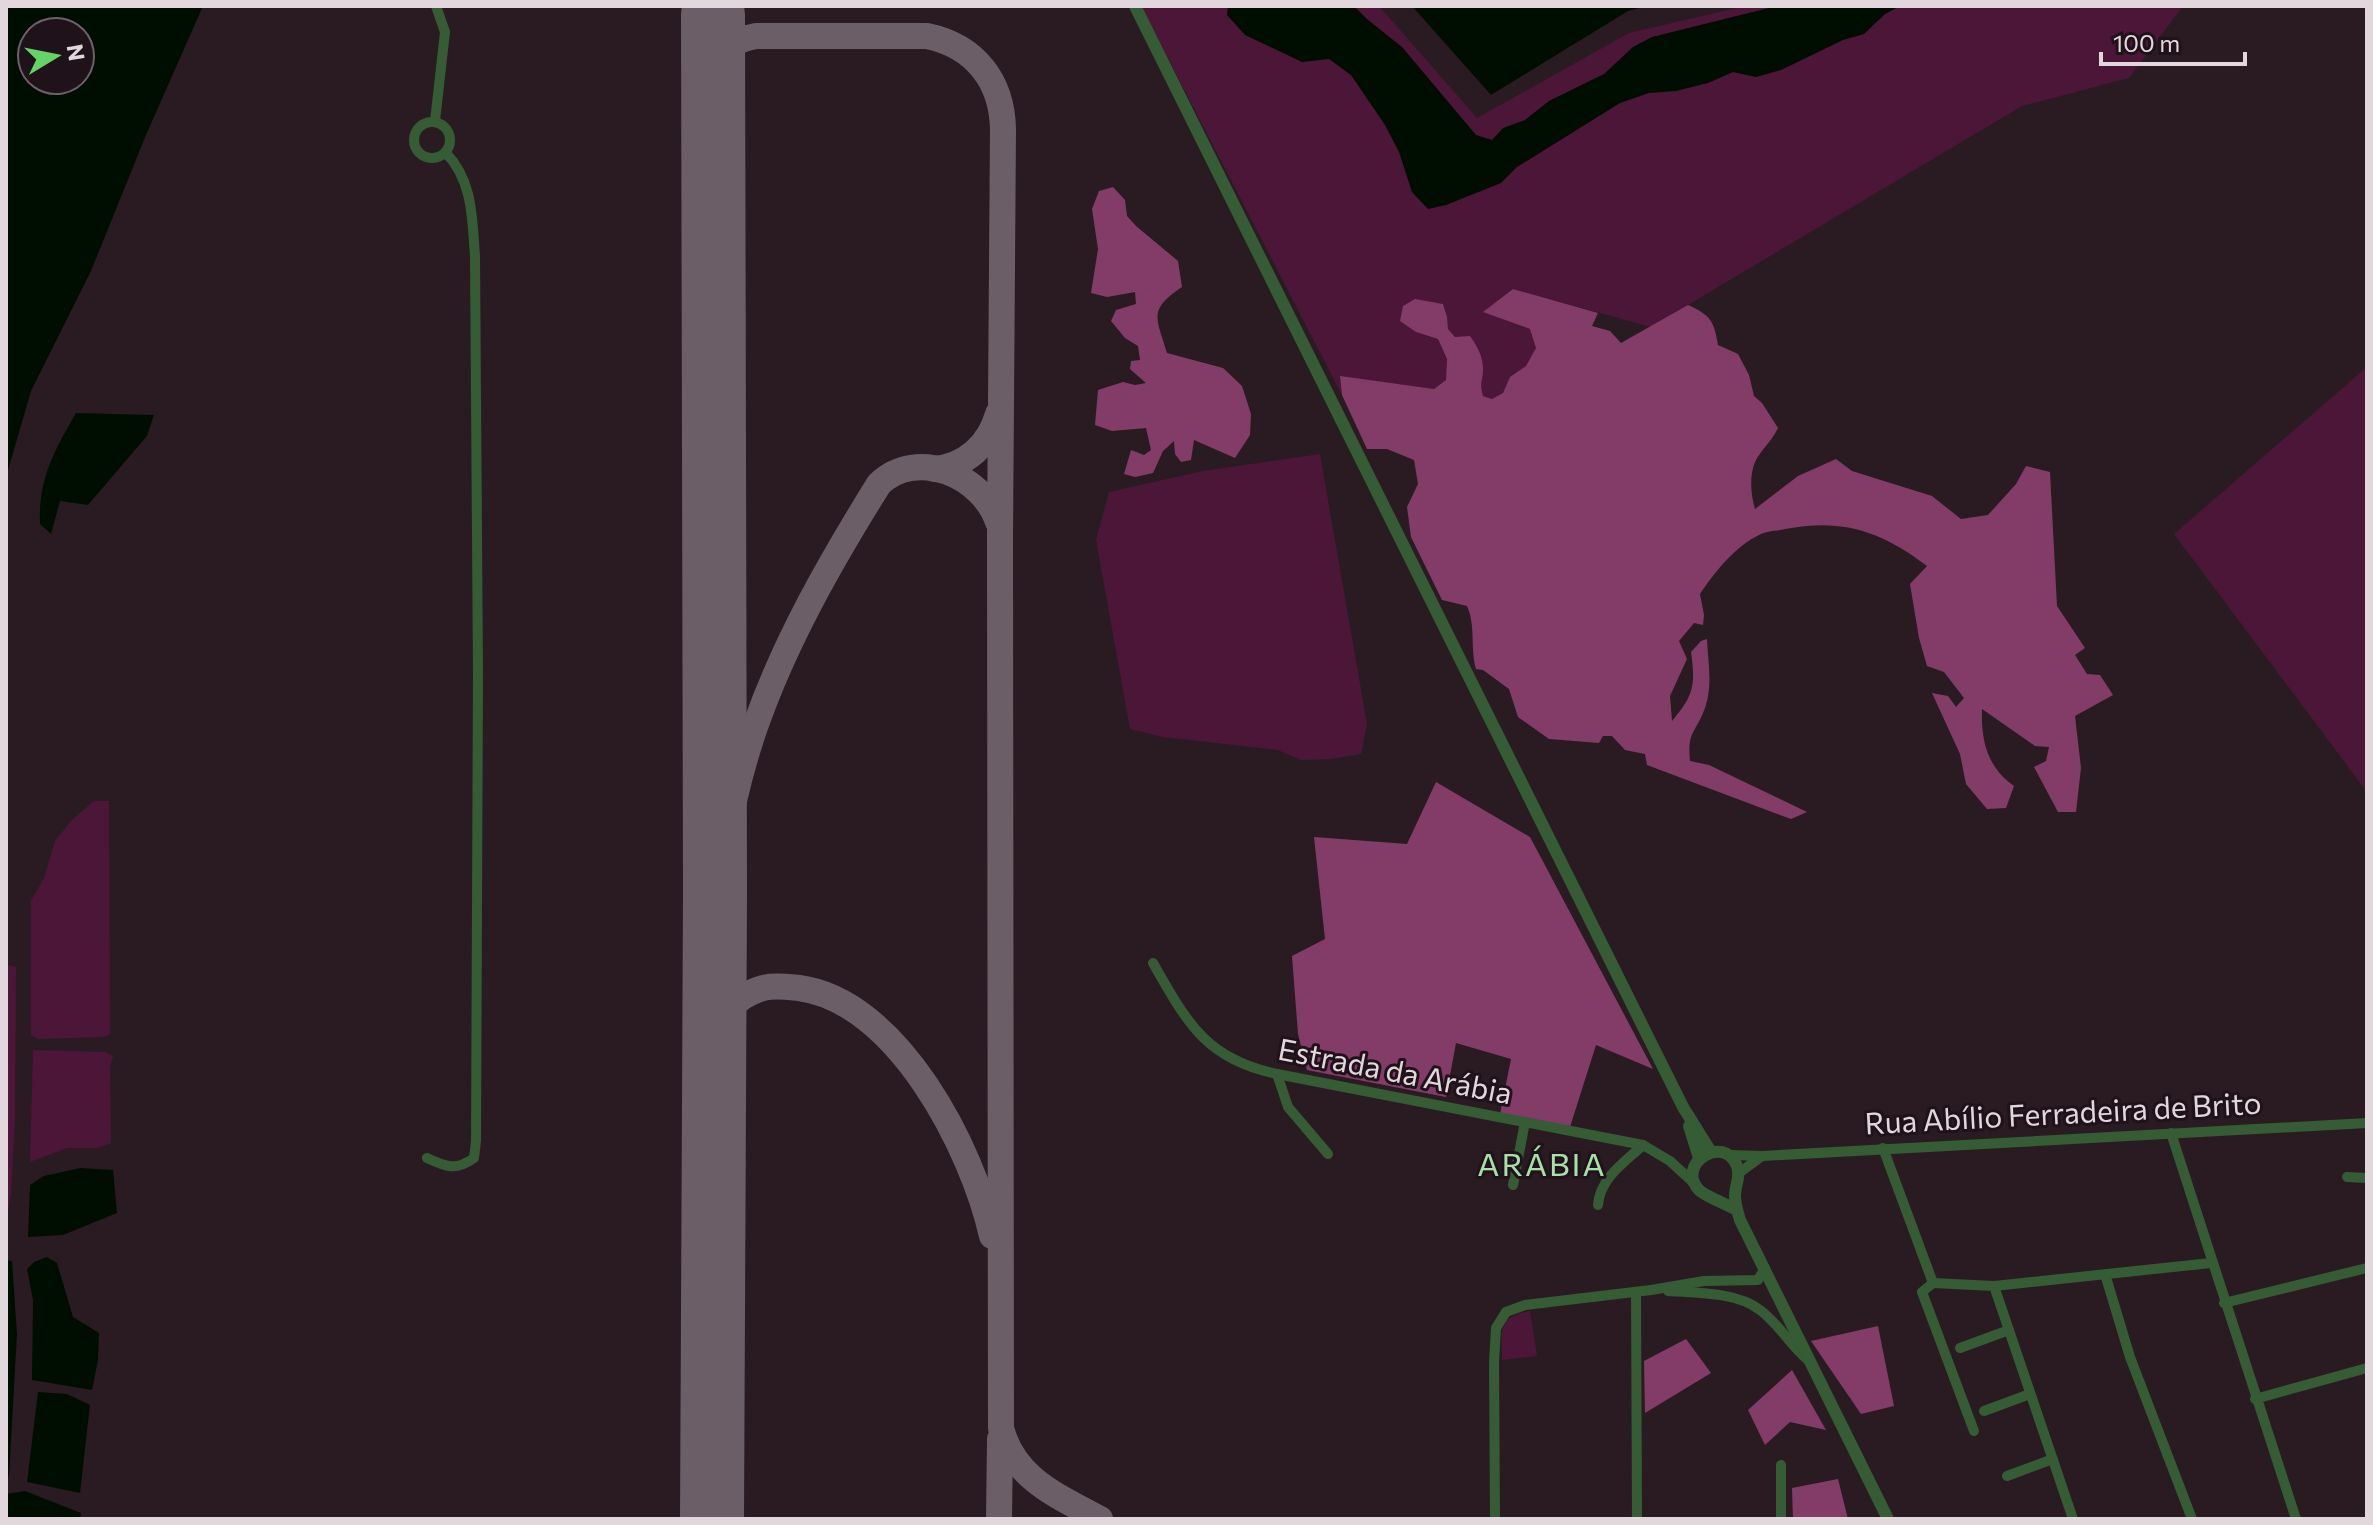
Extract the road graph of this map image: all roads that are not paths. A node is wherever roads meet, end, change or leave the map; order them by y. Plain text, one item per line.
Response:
1 (436, 6) edge
2 (1135, 6) edge
3 (435, 121) junction
4 (446, 153) junction
5 (1153, 963) dead end
6 (1277, 1074) junction
7 (1525, 1122) junction
8 (2367, 1123) edge
9 (2171, 1133) junction
10 (1643, 1145) junction
11 (1883, 1148) junction
12 (1328, 1154) dead end
13 (1730, 1155) junction
14 (1762, 1156) junction
15 (427, 1158) dead end
16 (1702, 1158) junction
17 (1670, 1161) junction
18 (2347, 1177) dead end
19 (1738, 1178) junction
20 (2367, 1178) edge
21 (1695, 1184) junction
22 (1513, 1185) dead end
23 (1715, 1197) junction
24 (1598, 1205) dead end
25 (1737, 1210) junction
26 (2211, 1263) junction
27 (1765, 1268) junction
28 (2367, 1268) edge
29 (2105, 1274) junction
30 (1933, 1283) junction
31 (1994, 1286) junction
32 (1651, 1290) junction
33 (1636, 1292) junction
34 (2224, 1303) junction
35 (2009, 1330) junction
36 (1960, 1348) dead end
37 (1811, 1363) junction
38 (2367, 1368) edge
39 (2030, 1394) junction
40 (2255, 1399) junction
41 (1984, 1411) dead end
42 (1974, 1431) dead end
43 (2053, 1459) junction
44 (1781, 1465) dead end
45 (2007, 1476) dead end
46 (1495, 1519) edge
47 (1637, 1519) edge
48 (1781, 1519) edge
49 (1888, 1519) edge
50 (2073, 1519) edge
51 (2192, 1519) edge
52 (2296, 1519) edge

1 - 3 street
2 - 16 street
3 - 4 street
3 - 4 street
4 - 15 street
5 - 6 street, Estrada da Arábia
6 - 7 street, Estrada da Arábia
6 - 12 street
7 - 10 street, Estrada da Arábia
7 - 22 street
8 - 9 street, Rua Abílio Ferradeira de Brito
9 - 11 street, Rua Abílio Ferradeira de Brito
9 - 26 street
10 - 17 street, Estrada da Arábia
10 - 24 street
11 - 14 street, Rua Abílio Ferradeira de Brito
11 - 30 street
13 - 14 street, Rua Abílio Ferradeira de Brito
13 - 16 street
13 - 19 street
14 - 19 street
16 - 17 street
16 - 21 street
17 - 21 street
18 - 20 street
19 - 23 street
19 - 25 street
21 - 23 street
23 - 25 street
25 - 27 street
26 - 29 street
26 - 34 street
27 - 32 street
27 - 37 street
28 - 34 street
29 - 31 street
29 - 51 street
30 - 31 street
30 - 42 street
31 - 35 street
32 - 33 street
32 - 37 street
33 - 46 street
33 - 47 street
34 - 40 street
35 - 36 street
35 - 39 street
37 - 49 street
38 - 40 street
39 - 41 street
39 - 43 street
40 - 52 street
43 - 45 street
43 - 50 street
44 - 48 street

